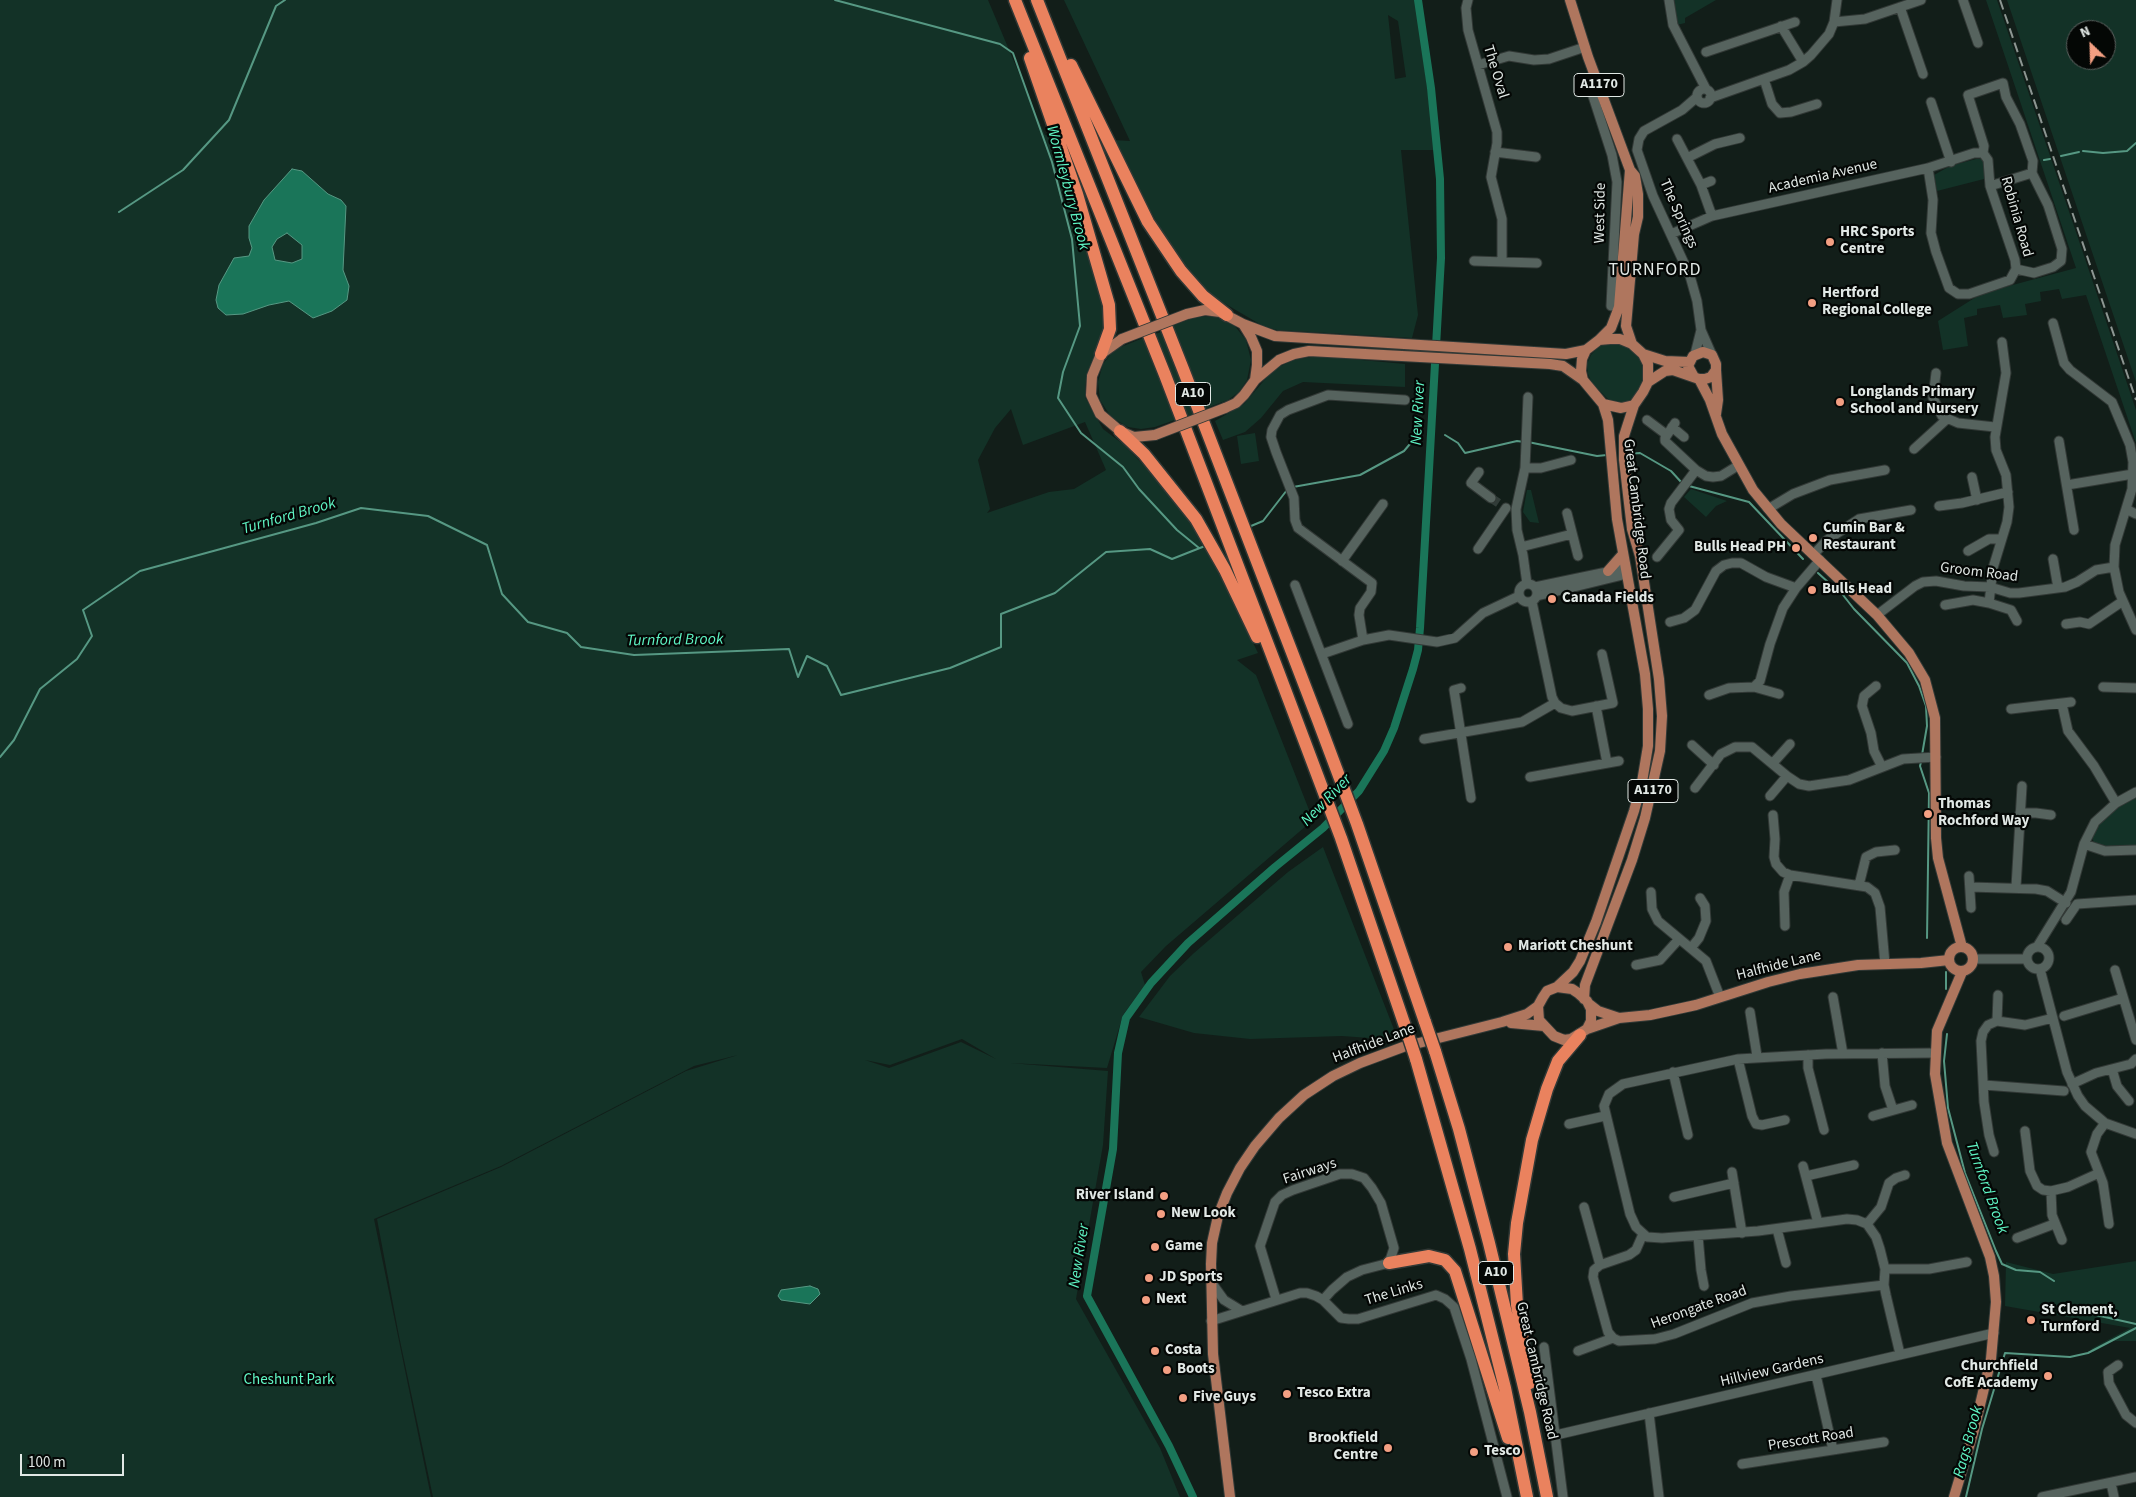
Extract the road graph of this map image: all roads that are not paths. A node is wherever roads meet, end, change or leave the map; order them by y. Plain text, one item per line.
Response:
1 (1013, 0) edge
2 (1037, 0) edge
3 (1468, 0) edge
4 (1570, 0) edge
5 (1669, 0) edge
6 (1837, 0) edge
7 (1921, 0) edge
8 (1963, 0) edge
9 (1900, 7) junction
10 (1795, 22) dead end
11 (1834, 22) junction
12 (1782, 26) junction
13 (1055, 43) junction
14 (1978, 43) dead end
15 (1585, 47) junction
16 (1706, 52) dead end
17 (1803, 62) junction
18 (1478, 65) junction
19 (1923, 74) dead end
20 (1764, 78) junction
21 (1592, 93) dead end
22 (1704, 95) junction
23 (1932, 102) dead end
24 (1817, 104) dead end
25 (1740, 138) dead end
26 (1678, 139) dead end
27 (1495, 152) junction
28 (1983, 153) junction
29 (1536, 157) dead end
30 (1688, 158) junction
31 (1950, 162) junction
32 (1928, 168) junction
33 (1630, 170) junction
34 (2032, 173) junction
35 (1711, 180) dead end
36 (1700, 185) junction
37 (1990, 186) junction
38 (1712, 216) junction
39 (1621, 222) junction
40 (1634, 234) junction
41 (1671, 234) junction
42 (1474, 261) dead end
43 (1502, 262) junction
44 (1537, 263) dead end
45 (2016, 269) junction
46 (1611, 306) dead end
47 (1227, 314) junction
48 (2053, 323) dead end
49 (1243, 324) junction
50 (1702, 330) junction
51 (1599, 340) junction
52 (2002, 342) dead end
53 (1632, 344) junction
54 (1586, 350) junction
55 (1101, 354) junction
56 (1643, 354) junction
57 (1712, 355) junction
58 (1692, 358) junction
59 (1716, 370) junction
60 (1936, 373) dead end
61 (1255, 380) junction
62 (1583, 380) junction
63 (1699, 380) junction
64 (1648, 382) junction
65 (1528, 397) dead end
66 (1405, 400) dead end
67 (1603, 404) junction
68 (1634, 405) junction
69 (1716, 414) junction
70 (1947, 419) junction
71 (1647, 420) dead end
72 (1995, 427) junction
73 (1671, 429) junction
74 (1120, 431) junction
75 (1684, 437) dead end
76 (2059, 441) dead end
77 (1914, 449) dead end
78 (1571, 460) dead end
79 (1738, 465) junction
80 (1525, 468) junction
81 (1696, 470) junction
82 (1885, 470) dead end
83 (1479, 472) dead end
84 (2133, 474) junction
85 (1972, 477) dead end
86 (2067, 485) junction
87 (2008, 492) junction
88 (1491, 498) tunnel mouth
89 (1977, 500) junction
90 (1383, 504) dead end
91 (1939, 506) dead end
92 (1507, 507) junction
93 (1768, 509) junction
94 (2126, 509) junction
95 (1911, 510) dead end
96 (1567, 513) dead end
97 (2136, 514) edge
98 (2074, 530) dead end
99 (1572, 534) junction
100 (2001, 539) junction
101 (1635, 544) junction
102 (1521, 547) junction
103 (1478, 549) dead end
104 (1968, 551) dead end
105 (1623, 554) junction
106 (1578, 556) dead end
107 (1657, 557) dead end
108 (1817, 557) junction
109 (2053, 559) dead end
110 (1342, 561) junction
111 (2114, 567) junction
112 (1608, 571) junction
113 (1628, 571) junction
114 (1642, 574) junction
115 (1295, 585) dead end
116 (1990, 587) junction
117 (1796, 588) junction
118 (2058, 588) junction
119 (1533, 592) junction
120 (1519, 596) junction
121 (2123, 601) junction
122 (1989, 603) junction
123 (1945, 605) dead end
124 (1877, 616) junction
125 (2133, 618) edge
126 (2017, 621) dead end
127 (1670, 622) dead end
128 (2066, 624) dead end
129 (2136, 630) edge
130 (1363, 640) junction
131 (1322, 654) junction
132 (1602, 654) dead end
133 (1278, 671) junction
134 (1876, 686) dead end
135 (1754, 687) junction
136 (2102, 687) dead end
137 (2136, 688) edge
138 (1709, 694) dead end
139 (1779, 694) dead end
140 (1444, 695) dead end
141 (1555, 703) junction
142 (1596, 706) junction
143 (2011, 709) dead end
144 (1348, 724) dead end
145 (1460, 734) junction
146 (1424, 740) dead end
147 (1790, 744) dead end
148 (1692, 745) dead end
149 (1936, 756) junction
150 (1619, 761) dead end
151 (1607, 763) junction
152 (1773, 764) junction
153 (1714, 765) junction
154 (1882, 767) junction
155 (1530, 776) dead end
156 (1787, 776) junction
157 (2022, 786) dead end
158 (1695, 788) dead end
159 (2136, 792) edge
160 (1770, 796) dead end
161 (1471, 798) dead end
162 (2116, 804) junction
163 (2020, 813) junction
164 (1773, 815) dead end
165 (2051, 815) dead end
166 (2084, 844) junction
167 (1895, 850) dead end
168 (2136, 850) edge
169 (1790, 875) junction
170 (1969, 876) dead end
171 (1858, 885) junction
172 (1970, 887) junction
173 (2016, 887) junction
174 (1651, 892) dead end
175 (1700, 898) dead end
176 (2136, 900) edge
177 (2066, 902) junction
178 (1971, 908) dead end
179 (2066, 920) dead end
180 (1786, 926) dead end
181 (1679, 939) junction
182 (1962, 947) junction
183 (2037, 947) junction
184 (1690, 948) junction
185 (1974, 958) junction
186 (2027, 959) junction
187 (1949, 960) junction
188 (1885, 964) junction
189 (1636, 965) dead end
190 (2040, 970) junction
191 (2115, 970) dead end
192 (1962, 972) junction
193 (1557, 987) junction
194 (1998, 995) dead end
195 (1833, 996) dead end
196 (1720, 997) junction
197 (2123, 998) junction
198 (1586, 1001) junction
199 (1538, 1006) junction
200 (1750, 1012) dead end
201 (2064, 1016) dead end
202 (1619, 1018) junction
203 (2053, 1018) junction
204 (1502, 1022) junction
205 (1997, 1022) junction
206 (1544, 1026) junction
207 (1584, 1032) junction
208 (2136, 1040) edge
209 (1934, 1053) junction
210 (1843, 1054) junction
211 (1882, 1054) junction
212 (1808, 1055) junction
213 (1757, 1056) junction
214 (1738, 1059) junction
215 (2136, 1059) edge
216 (2112, 1068) junction
217 (1673, 1072) junction
218 (2072, 1084) junction
219 (1984, 1085) junction
220 (2064, 1091) dead end
221 (2129, 1101) dead end
222 (1912, 1105) dead end
223 (1893, 1110) junction
224 (1605, 1116) junction
225 (1874, 1116) dead end
226 (1786, 1120) dead end
227 (2106, 1123) junction
228 (1570, 1124) dead end
229 (1824, 1130) dead end
230 (2025, 1131) dead end
231 (2136, 1134) edge
232 (1688, 1136) dead end
233 (1994, 1152) dead end
234 (1854, 1164) dead end
235 (1803, 1166) dead end
236 (1732, 1172) dead end
237 (2099, 1173) junction
238 (1906, 1175) dead end
239 (1806, 1176) junction
240 (1734, 1183) junction
241 (2051, 1191) junction
242 (1674, 1197) dead end
243 (1584, 1207) dead end
244 (1818, 1223) junction
245 (1867, 1224) junction
246 (2054, 1224) junction
247 (2108, 1224) dead end
248 (1778, 1229) junction
249 (1742, 1233) junction
250 (1643, 1234) junction
251 (1698, 1236) junction
252 (2017, 1238) dead end
253 (2062, 1240) dead end
254 (1967, 1262) dead end
255 (1389, 1263) junction
256 (1786, 1263) dead end
257 (1600, 1265) junction
258 (1885, 1270) junction
259 (1211, 1282) junction
260 (1884, 1285) junction
261 (1704, 1286) dead end
262 (1276, 1299) junction
263 (1323, 1300) junction
264 (1242, 1311) junction
265 (1211, 1321) junction
266 (1994, 1333) junction
267 (1613, 1338) junction
268 (1544, 1347) dead end
269 (1578, 1350) dead end
270 (1900, 1354) junction
271 (2118, 1365) dead end
272 (1816, 1374) junction
273 (1530, 1412) junction
274 (1649, 1413) junction
275 (2136, 1423) edge
276 (1556, 1435) junction
277 (1884, 1442) dead end
278 (1833, 1450) junction
279 (1519, 1462) junction
280 (1742, 1464) dead end
281 (2136, 1477) edge
282 (2111, 1483) junction
283 (1230, 1497) edge
284 (1507, 1497) edge
285 (1527, 1497) edge
286 (1547, 1497) edge
287 (1563, 1497) edge
288 (1659, 1497) edge
289 (1954, 1497) edge
290 (2042, 1497) edge
291 (2114, 1497) edge

1 - 55 highway
1 - 133 highway, A10
2 - 13 highway, A10
3 - 18 street, The Oval
4 - 15 main road, A1170
5 - 22 street
6 - 11 street
7 - 9 street
8 - 14 street
9 - 11 street
9 - 19 street
10 - 12 street
11 - 17 street
12 - 16 street
12 - 17 street
13 - 47 highway
13 - 273 highway, Great Cambridge Road / A10, bridge
15 - 18 street
15 - 33 main road, A1170
17 - 20 street
18 - 27 street, The Oval
20 - 22 street
20 - 24 street
21 - 39 street, West Side
22 - 41 street, The Springs
23 - 31 street
25 - 30 street
26 - 30 street
27 - 29 street
27 - 43 street, The Oval
28 - 31 street, Academia Avenue
28 - 34 street, Robinia Road
28 - 37 street, Robinia Road
30 - 36 street
31 - 32 street, Academia Avenue
32 - 38 street, Academia Avenue
32 - 45 street, Robinia Road
33 - 39 main road, A1170
33 - 40 main road, A1170
34 - 37 street
34 - 45 street
35 - 36 street
36 - 38 street
37 - 45 street, Robinia Road
38 - 41 street, Academia Avenue
39 - 40 main road
39 - 46 street, West Side
39 - 51 main road, A1170
40 - 53 main road, A1170
41 - 50 street, The Springs
42 - 43 street
43 - 44 street
47 - 49 main road
47 - 55 main road, bridge
48 - 84 street
49 - 54 main road
49 - 61 main road
50 - 57 street, The Springs
50 - 58 street
51 - 53 main road
51 - 54 main road
52 - 72 street
53 - 56 main road
54 - 62 main road
55 - 74 main road, A10
56 - 58 main road
56 - 64 main road
57 - 58 main road
57 - 59 main road
58 - 63 main road
59 - 63 main road
59 - 69 main road
60 - 70 street
61 - 62 main road, A10
61 - 74 main road, A10, bridge
62 - 67 main road
63 - 64 main road
63 - 69 main road
64 - 68 main road
65 - 80 street
66 - 110 street
67 - 68 main road
67 - 105 main road, Great Cambridge Road / A1170
68 - 101 main road, Great Cambridge Road / A1170
69 - 79 main road
70 - 72 street
70 - 77 street
71 - 73 street
72 - 87 street
73 - 75 street
73 - 81 street
74 - 133 highway
76 - 86 street
78 - 80 street
79 - 81 street
79 - 93 main road
80 - 92 street
81 - 107 street
82 - 93 street
83 - 88 street
84 - 86 street
84 - 94 street
85 - 89 street
86 - 98 street
87 - 89 street
87 - 100 street
89 - 91 street
90 - 110 street
92 - 102 street
92 - 103 street
93 - 108 main road
94 - 97 street
94 - 111 street
95 - 108 street
96 - 99 street
99 - 102 street
99 - 106 street
100 - 104 street
100 - 116 street
101 - 113 main road
101 - 114 main road, Great Cambridge Road / A1170
102 - 119 street
105 - 112 main road
105 - 113 main road, Great Cambridge Road / A1170
108 - 117 street
108 - 124 main road
109 - 118 street
110 - 130 street
111 - 118 street, Groom Road
111 - 121 street
112 - 113 street
112 - 119 street
113 - 114 main road
113 - 119 street
113 - 193 main road, Great Cambridge Road / A1170
114 - 198 main road, Great Cambridge Road / A1170
115 - 131 street
116 - 118 street, Groom Road
116 - 122 street
116 - 124 street, Groom Road
117 - 127 street
117 - 135 street
119 - 120 street
119 - 120 street
119 - 141 street
120 - 130 street
121 - 125 street
121 - 128 street
122 - 123 street
122 - 126 street
124 - 149 main road
125 - 129 street
130 - 131 street
131 - 144 street
132 - 142 street
133 - 279 highway, A10, bridge
134 - 154 street
135 - 138 street
135 - 139 street
136 - 137 street
140 - 145 street
141 - 142 street
141 - 145 street
142 - 151 street
143 - 162 street
145 - 146 street
145 - 161 street
147 - 152 street
148 - 153 street
149 - 154 street
149 - 182 main road
150 - 151 street
151 - 155 street
152 - 153 street
152 - 156 street
153 - 158 street
154 - 156 street
156 - 160 street
157 - 163 street
159 - 162 street
162 - 166 street
163 - 165 street
163 - 173 street
164 - 169 street
166 - 168 street
166 - 177 street
167 - 171 street
169 - 171 street
169 - 180 street
170 - 172 street
171 - 188 street
172 - 173 street
172 - 178 street
173 - 177 street
174 - 181 street
175 - 184 street
176 - 179 street
177 - 183 street
181 - 184 street
181 - 189 street
182 - 185 main road
182 - 187 main road
183 - 186 street
183 - 190 street
184 - 196 street
185 - 186 street
185 - 192 main road
186 - 190 street
187 - 188 main road, Halfhide Lane
187 - 192 main road
188 - 196 main road, Halfhide Lane
190 - 203 street
191 - 197 street
192 - 209 main road
193 - 198 main road
193 - 199 main road
194 - 205 street
195 - 210 street
196 - 202 main road, Halfhide Lane
197 - 201 street
197 - 208 street
198 - 202 main road, Halfhide Lane
198 - 207 main road
199 - 204 main road, Halfhide Lane
199 - 206 main road
200 - 213 street
202 - 207 main road, Halfhide Lane
203 - 205 street
203 - 218 street
204 - 206 main road, Halfhide Lane
204 - 259 main road, Halfhide Lane
205 - 219 street
206 - 207 main road
207 - 273 highway
209 - 211 street
209 - 266 main road
210 - 211 street
210 - 212 street
211 - 223 street
212 - 213 street
212 - 229 street
213 - 214 street
214 - 217 street
214 - 226 street
215 - 216 street
216 - 218 street
216 - 221 street
217 - 224 street
217 - 232 street
218 - 227 street
219 - 220 street
219 - 233 street
222 - 223 street
223 - 225 street
224 - 228 street
224 - 250 street
227 - 231 street
227 - 237 street
230 - 241 street
234 - 239 street
235 - 239 street
236 - 240 street
237 - 241 street
237 - 247 street
238 - 245 street
239 - 244 street
240 - 242 street
240 - 249 street
241 - 246 street
243 - 257 street
244 - 245 street
244 - 248 street
245 - 258 street
246 - 252 street
246 - 253 street
248 - 249 street
248 - 256 street
249 - 251 street
250 - 251 street
250 - 257 street
251 - 261 street
254 - 258 street
255 - 262 street, Fairways
255 - 263 street
255 - 279 highway
257 - 267 street
258 - 260 street
259 - 264 street
259 - 265 main road, Halfhide Lane
260 - 267 street, Herongate Road
260 - 270 street
262 - 263 street
262 - 264 street
263 - 284 street, The Links
264 - 265 street
265 - 283 main road, Halfhide Lane
266 - 270 street, Hillview Gardens
266 - 289 main road
267 - 269 street, Herongate Road
268 - 276 street
270 - 272 street, Hillview Gardens
271 - 275 street
272 - 274 street, Hillview Gardens
272 - 278 street
273 - 286 highway, Great Cambridge Road / A10
274 - 276 street, Hillview Gardens
274 - 288 street
276 - 287 street
277 - 278 street, Prescott Road
278 - 280 street, Prescott Road
279 - 285 highway, A10
281 - 282 street
282 - 290 street
282 - 291 street

